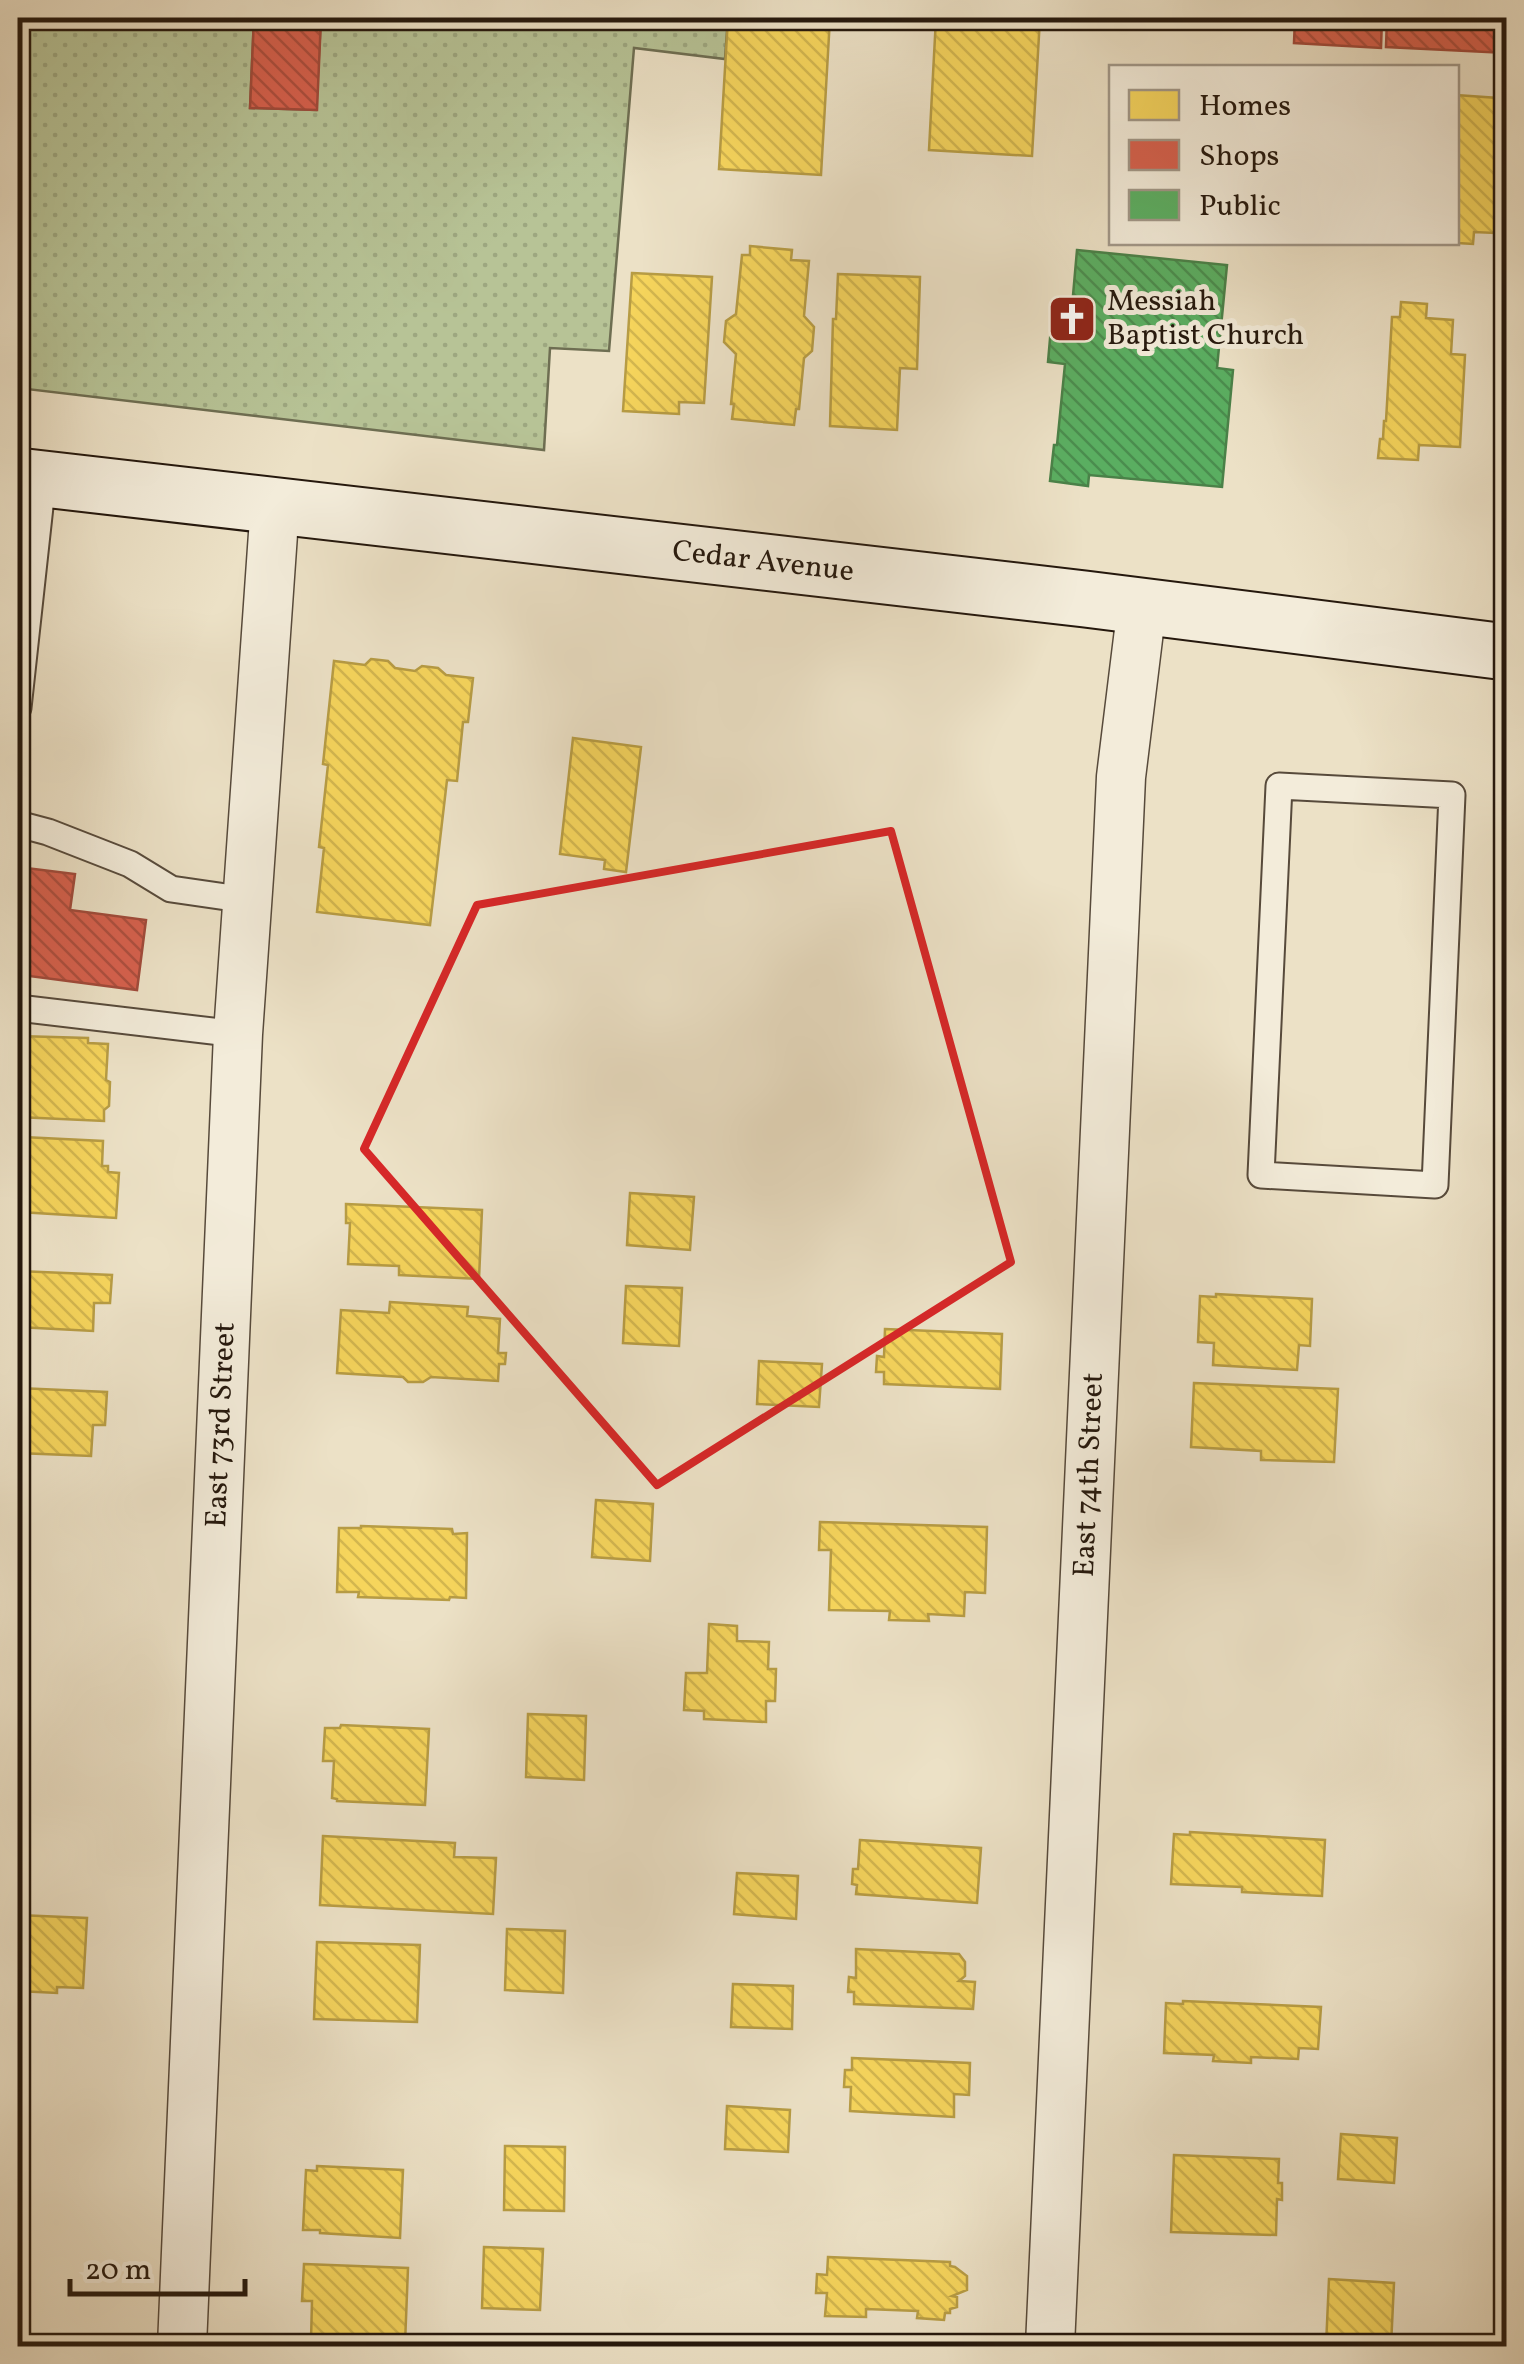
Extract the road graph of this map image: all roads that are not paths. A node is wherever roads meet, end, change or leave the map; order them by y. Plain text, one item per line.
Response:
1 (30, 477) edge
2 (275, 504) junction
3 (1142, 606) junction
4 (1506, 652) edge
5 (18, 708) edge
6 (1280, 786) joint
7 (18, 824) edge
8 (247, 900) junction
9 (18, 1008) edge
10 (238, 1034) junction
11 (182, 2346) edge
12 (1050, 2346) edge

1 - 2 street, Cedar Avenue
1 - 5 lane
2 - 3 street, Cedar Avenue
2 - 8 street, East 73rd Street
3 - 4 street, Cedar Avenue
3 - 12 street, East 74th Street
6 - 6 lane
7 - 8 lane
8 - 10 street, East 73rd Street
9 - 10 lane
10 - 11 street, East 73rd Street

